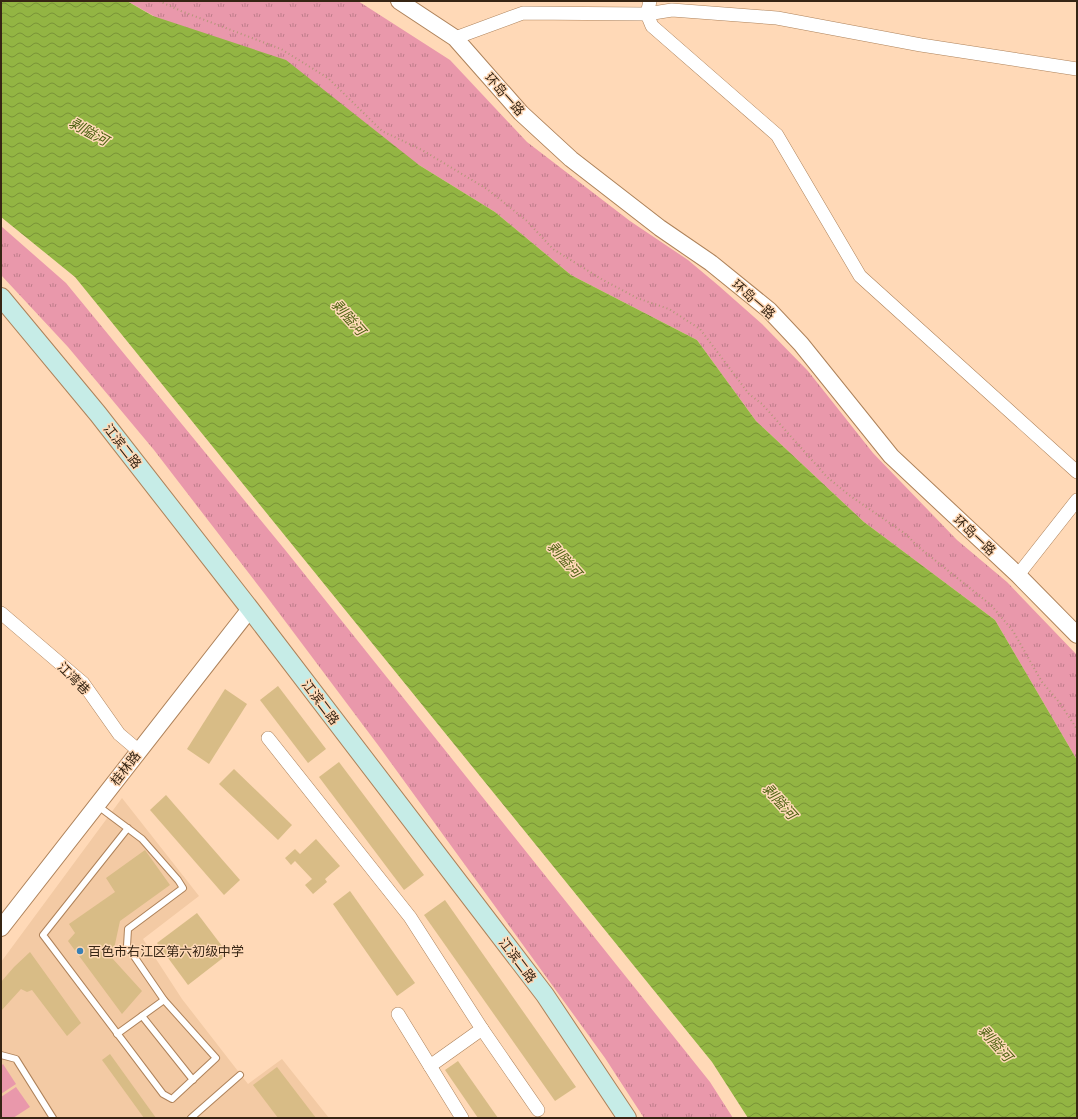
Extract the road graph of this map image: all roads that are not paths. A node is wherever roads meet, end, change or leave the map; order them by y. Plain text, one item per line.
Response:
1 (399, 1) edge
2 (649, 7) edge
3 (455, 38) junction
4 (1077, 69) edge
5 (1, 297) edge
6 (1077, 472) edge
7 (1077, 500) edge
8 (1018, 575) junction
9 (250, 609) junction
10 (1, 613) edge
11 (1077, 635) edge
12 (268, 738) dead end
13 (139, 752) junction
14 (97, 805) junction
15 (128, 828) junction
16 (1, 928) edge
17 (164, 1000) junction
18 (398, 1014) dead end
19 (142, 1016) junction
20 (482, 1029) junction
21 (117, 1034) junction
22 (1, 1055) edge
23 (430, 1066) junction
24 (240, 1075) dead end
25 (193, 1080) junction
26 (538, 1110) dead end
27 (624, 1117) edge
28 (53, 1118) edge
29 (192, 1118) edge
30 (462, 1118) edge

1 - 3 street, 环岛一路
2 - 3 street
2 - 4 street
2 - 6 street
3 - 8 street, 环岛一路
5 - 9 main road, 江滨二路
7 - 8 street
8 - 11 street, 环岛一路
9 - 13 street, 桂林路
9 - 27 main road, 江滨二路
10 - 13 street, 江湾巷
12 - 20 street
13 - 14 street, 桂林路
14 - 15 lane
14 - 16 street, 桂林路
15 - 17 lane
15 - 21 lane
17 - 19 lane
17 - 25 lane
18 - 23 street
19 - 21 lane
19 - 25 lane
20 - 23 street
20 - 26 street
21 - 25 lane
22 - 28 lane
23 - 30 street
24 - 29 lane

